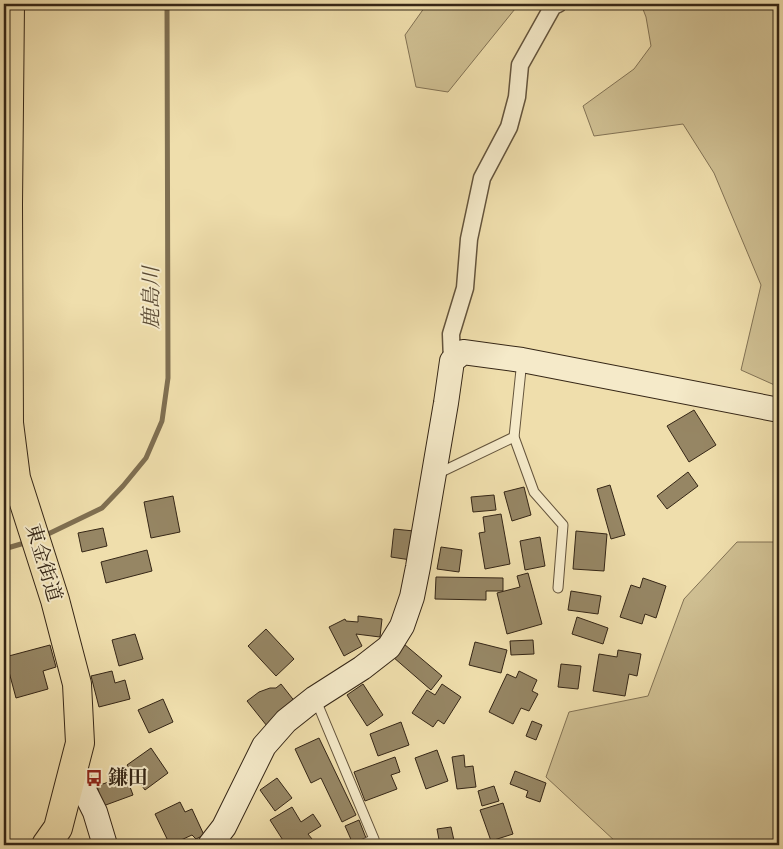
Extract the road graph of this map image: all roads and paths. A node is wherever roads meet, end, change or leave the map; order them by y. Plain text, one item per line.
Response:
1 (10, 4) edge
2 (558, 4) edge
3 (522, 360) junction
4 (452, 361) junction
5 (779, 410) edge
6 (514, 437) junction
7 (10, 474) edge
8 (433, 476) junction
9 (558, 588) dead end
10 (315, 698) junction
11 (74, 770) junction
12 (46, 845) edge
13 (105, 845) edge
14 (210, 845) edge
15 (362, 845) edge

1 - 7 highway, 東金街道
2 - 4 street
3 - 4 street
3 - 5 street
3 - 6 lane
4 - 8 street
6 - 8 lane
6 - 9 lane
7 - 11 highway, 東金街道
8 - 10 street
10 - 14 street
10 - 15 lane
11 - 12 highway, 東金街道
11 - 13 street

